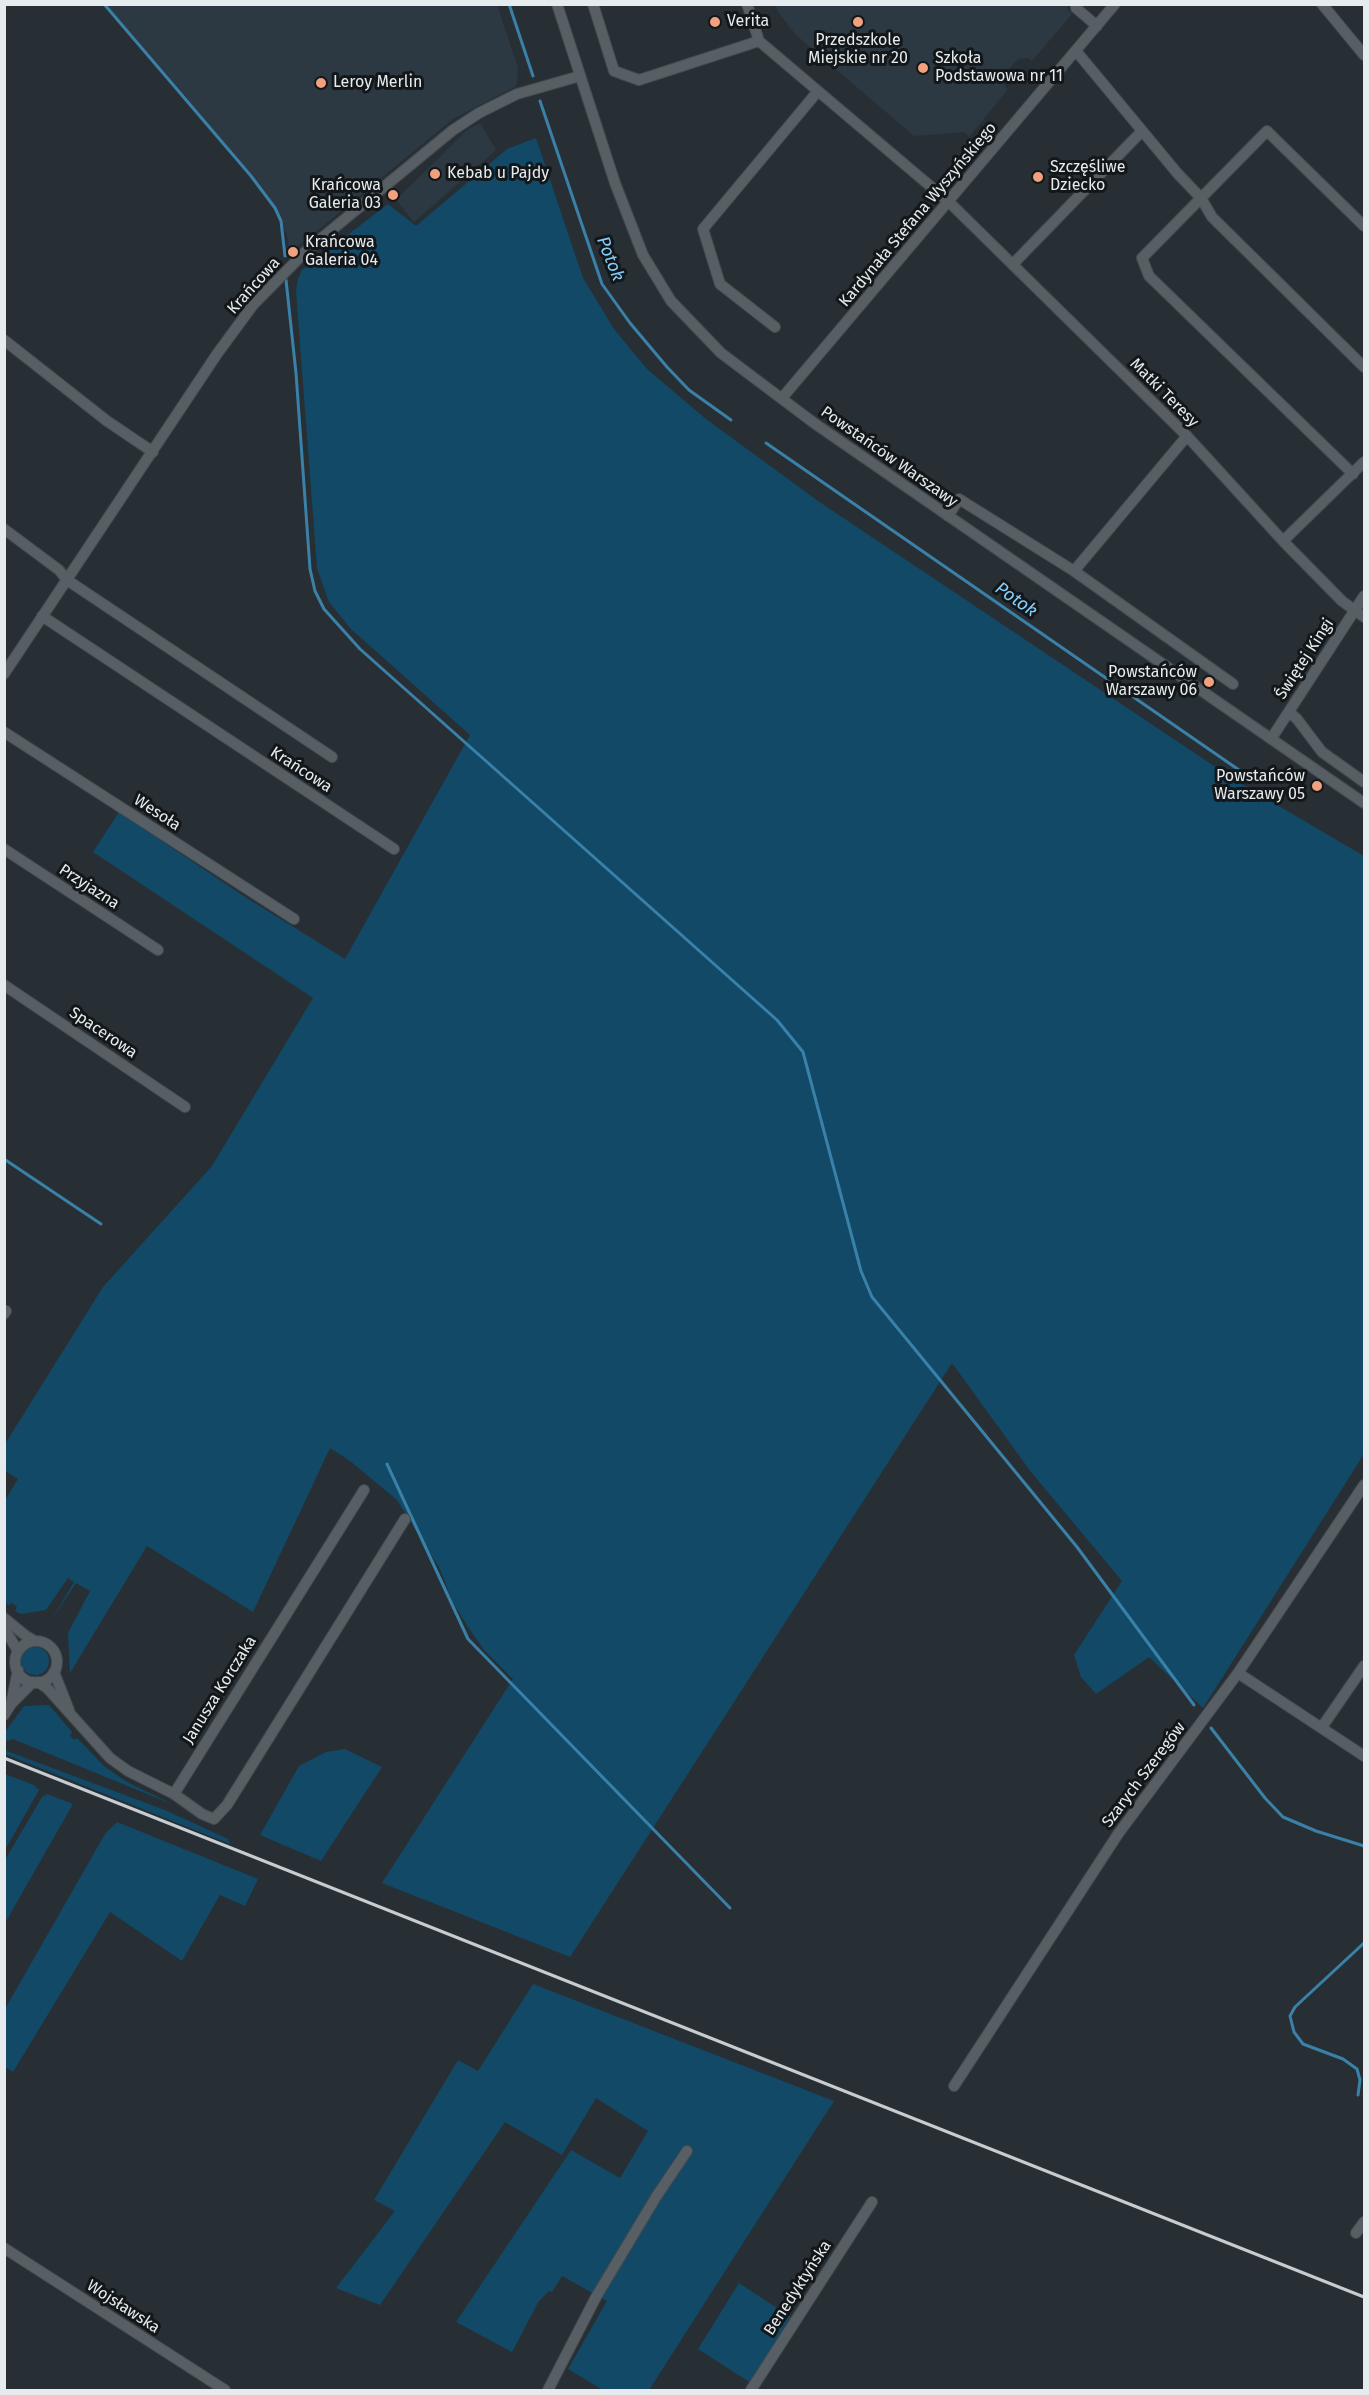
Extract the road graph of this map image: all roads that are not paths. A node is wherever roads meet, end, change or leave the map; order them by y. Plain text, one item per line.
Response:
1 (557, 4) edge
2 (593, 4) edge
3 (747, 4) edge
4 (1076, 4) edge
5 (1115, 4) edge
6 (1322, 4) edge
7 (1097, 26) junction
8 (759, 41) junction
9 (1076, 51) junction
10 (1365, 55) edge
11 (580, 76) junction
12 (818, 91) junction
13 (1142, 131) junction
14 (1201, 198) junction
15 (949, 202) junction
16 (1365, 225) edge
17 (1013, 264) junction
18 (775, 327) dead end
19 (4, 340) edge
20 (1365, 367) edge
21 (782, 398) junction
22 (1187, 436) junction
23 (153, 452) junction
24 (1365, 462) edge
25 (1353, 474) junction
26 (948, 516) junction
27 (4, 529) edge
28 (1282, 541) junction
29 (1074, 571) junction
30 (67, 580) junction
31 (1365, 596) edge
32 (1354, 609) junction
33 (42, 616) junction
34 (1365, 617) edge
35 (4, 652) edge
36 (14, 659) junction
37 (4, 674) edge
38 (1233, 684) dead end
39 (1289, 712) junction
40 (4, 732) edge
41 (1271, 739) junction
42 (332, 757) dead end
43 (1365, 782) edge
44 (1365, 803) edge
45 (4, 849) edge
46 (394, 849) dead end
47 (294, 919) dead end
48 (158, 950) dead end
49 (4, 985) edge
50 (185, 1107) dead end
51 (1365, 1485) edge
52 (364, 1490) dead end
53 (405, 1519) dead end
54 (4, 1618) edge
55 (4, 1628) edge
56 (35, 1641) junction
57 (18, 1651) junction
58 (1365, 1666) edge
59 (18, 1670) junction
60 (54, 1672) junction
61 (1238, 1673) junction
62 (35, 1682) junction
63 (11, 1704) junction
64 (70, 1713) junction
65 (4, 1715) edge
66 (1322, 1727) junction
67 (1365, 1756) edge
68 (174, 1794) junction
69 (954, 2086) dead end
70 (687, 2151) dead end
71 (872, 2202) dead end
72 (1365, 2222) edge
73 (1356, 2233) dead end
74 (4, 2248) edge
75 (225, 2391) edge
76 (548, 2391) edge
77 (751, 2391) edge

1 - 11 street, Powstańców Warszawy
2 - 8 street
3 - 8 street
4 - 7 street
5 - 7 street, Kardynała Stefana Wyszyńskiego
6 - 10 street
7 - 9 street, Kardynała Stefana Wyszyńskiego
8 - 12 street, Matki Teresy
9 - 13 street
9 - 15 street, Kardynała Stefana Wyszyńskiego
11 - 21 street, Powstańców Warszawy
11 - 23 street, Krańcowa
12 - 15 street, Matki Teresy
12 - 18 street
13 - 14 street
13 - 17 street
14 - 16 street
14 - 20 street
14 - 25 street
15 - 17 street, Matki Teresy
15 - 21 street, Kardynała Stefana Wyszyńskiego
17 - 22 street, Matki Teresy
19 - 23 street
21 - 26 street, Powstańców Warszawy
22 - 28 street, Matki Teresy
22 - 29 street
23 - 30 street, Krańcowa
24 - 25 street
25 - 28 street
26 - 29 street
26 - 41 street, Powstańców Warszawy
27 - 30 street
28 - 32 street, Matki Teresy
29 - 38 street
30 - 33 street, Krańcowa
30 - 42 street
31 - 32 street, Świętej Kingi
32 - 34 street, Matki Teresy
32 - 39 street, Świętej Kingi
33 - 36 street, Krańcowa
33 - 46 street, Krańcowa
35 - 36 street
36 - 37 street, Krańcowa
39 - 41 street, Świętej Kingi
39 - 43 street
40 - 47 street, Wesoła
41 - 44 street, Powstańców Warszawy
45 - 48 street, Przyjazna
49 - 50 street, Spacerowa
51 - 61 street, Szarych Szeregów
52 - 68 street, Janusza Korczaka
53 - 68 street
54 - 56 street
55 - 57 street
56 - 57 street
56 - 60 street
57 - 59 street
58 - 66 street
59 - 62 street
59 - 63 street
60 - 62 street
60 - 64 street
61 - 66 street
61 - 69 street, Szarych Szeregów
62 - 63 street
62 - 64 street
63 - 65 street
64 - 68 street
66 - 67 street
70 - 76 street
71 - 77 street, Benedyktyńska
72 - 73 street
74 - 75 street, Wojsławska

